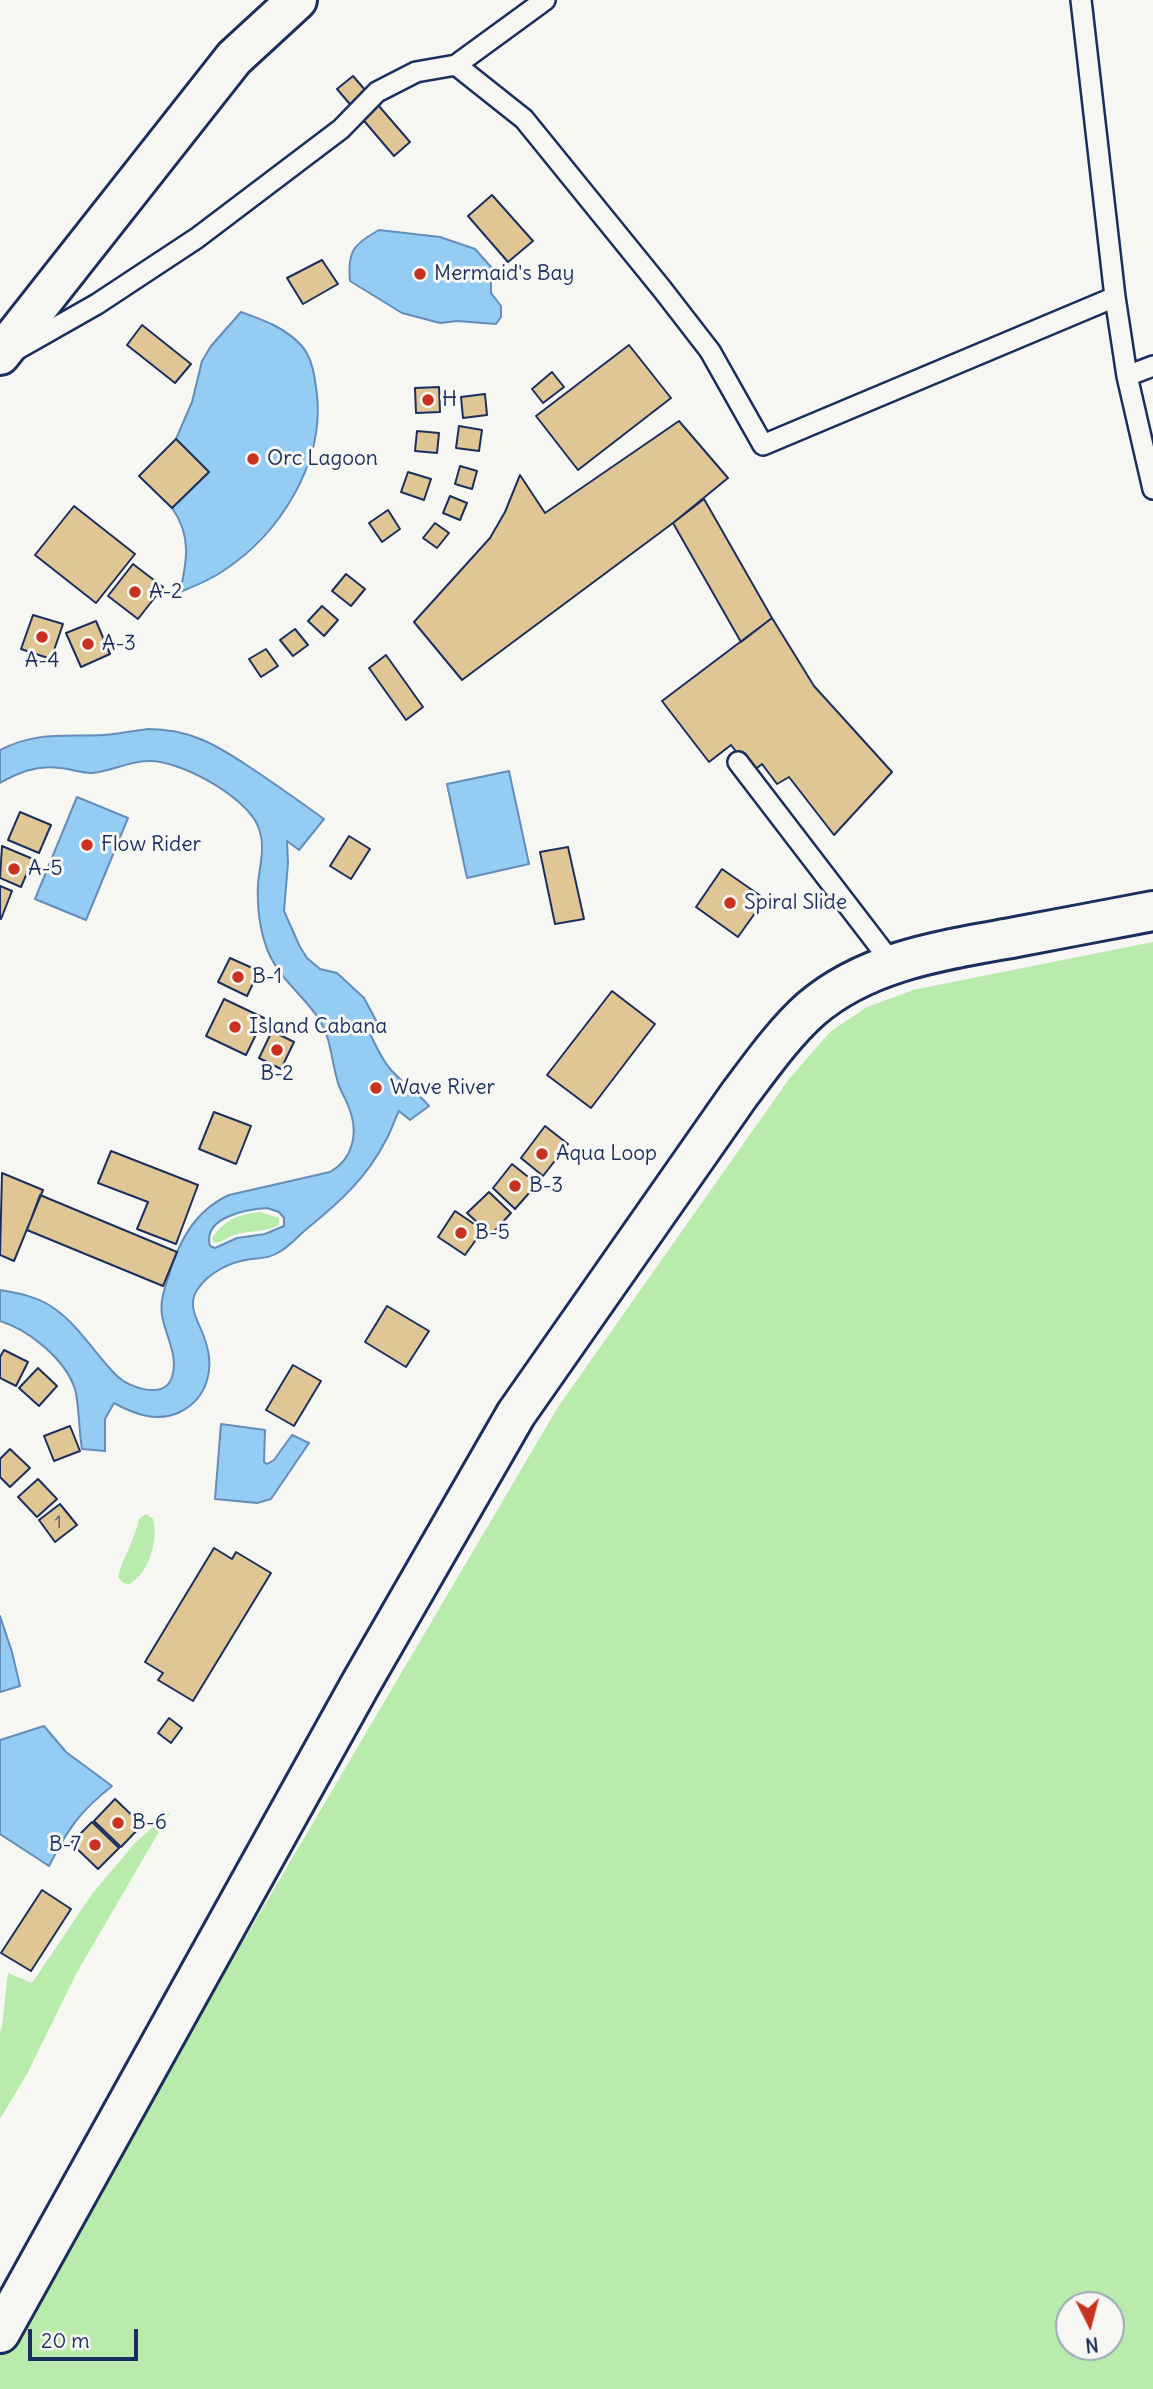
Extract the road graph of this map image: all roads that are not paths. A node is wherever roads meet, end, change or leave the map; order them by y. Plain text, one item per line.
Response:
1 (298, 0) edge
2 (545, 0) edge
3 (1081, 0) edge
4 (456, 65) junction
5 (1115, 296) junction
6 (0, 357) edge
7 (1153, 366) edge
8 (1127, 376) junction
9 (1153, 489) edge
10 (738, 762) dead end
11 (1153, 911) edge
12 (892, 963) junction
13 (0, 2333) edge

1 - 6 street
2 - 4 lane
3 - 5 lane
4 - 5 lane
4 - 6 lane
5 - 8 lane
7 - 8 lane
8 - 9 lane
10 - 12 lane
11 - 12 street
12 - 13 street

